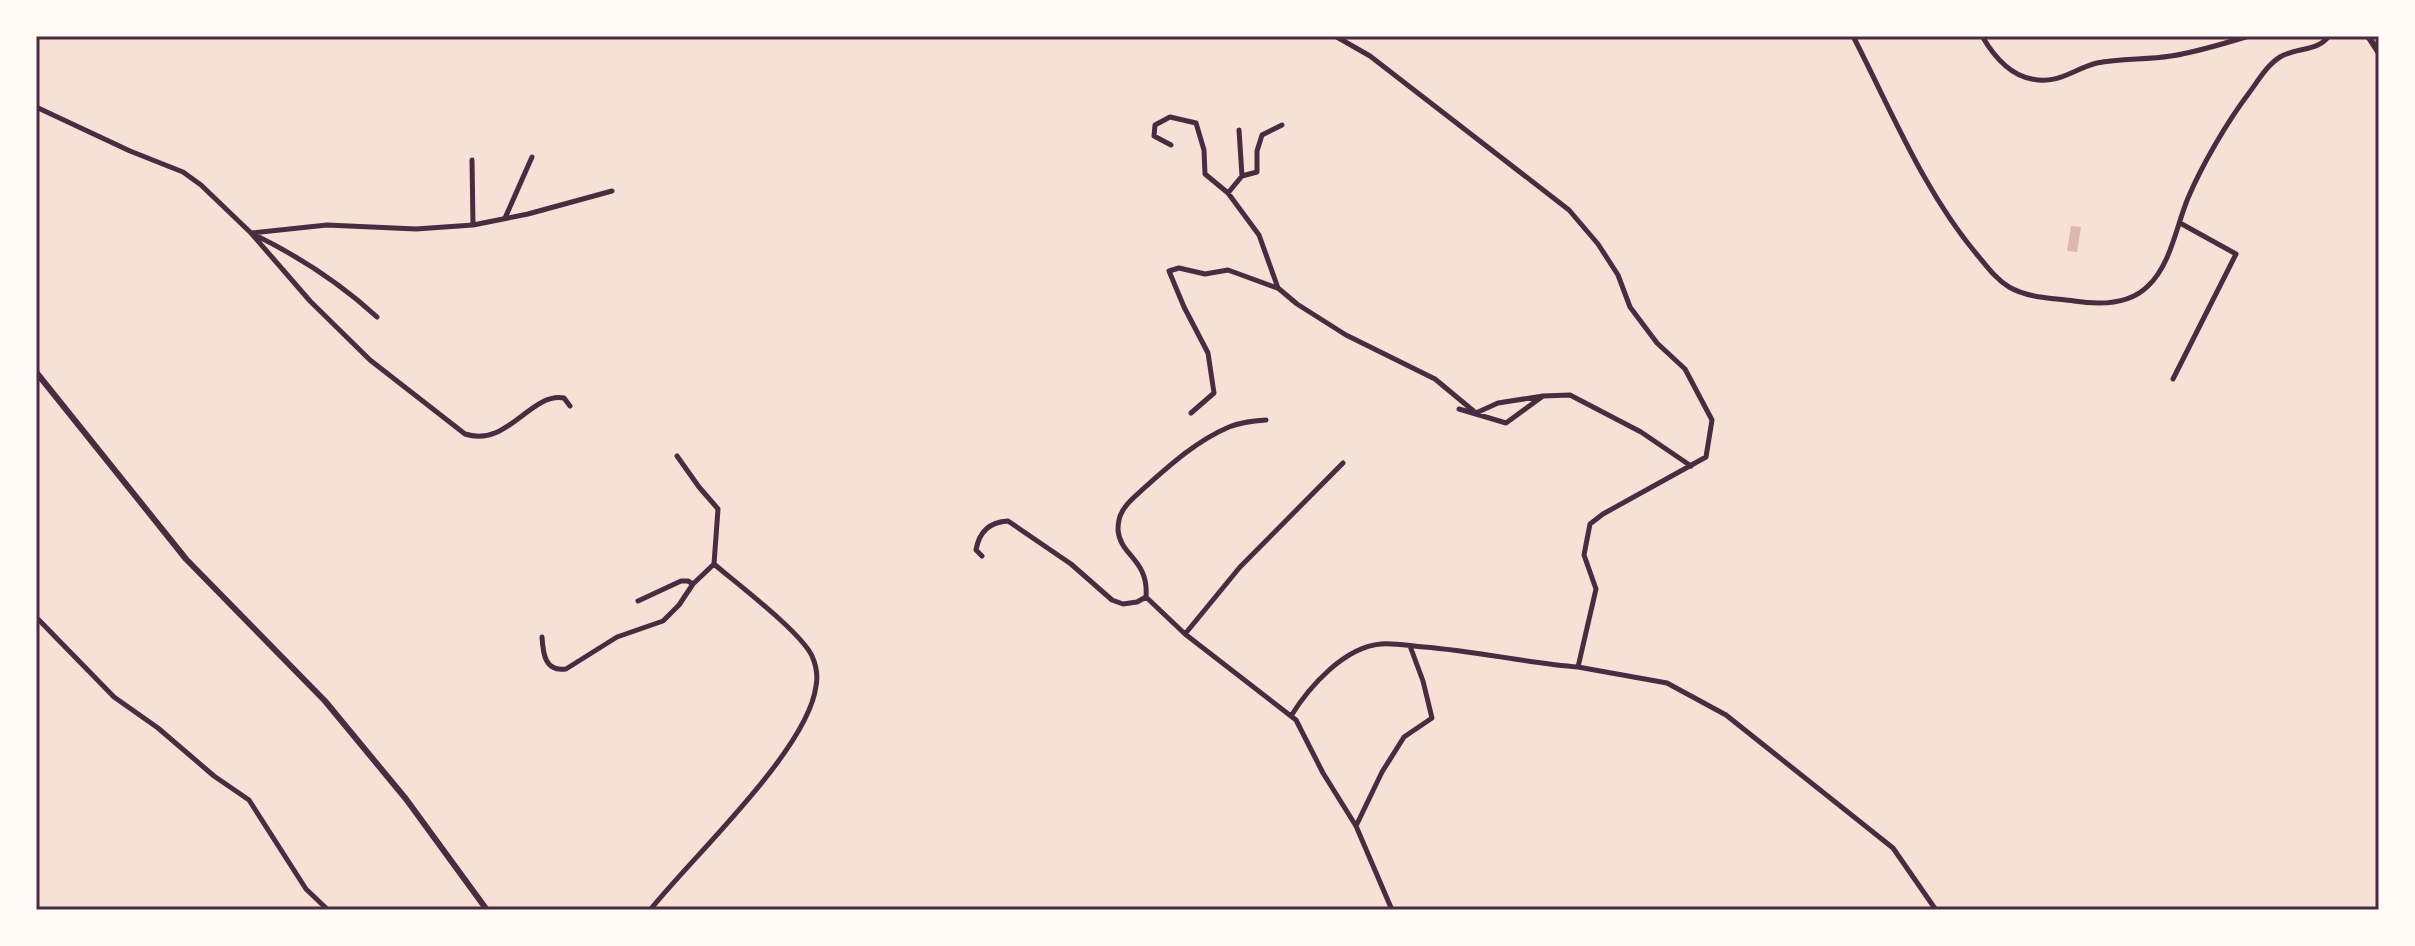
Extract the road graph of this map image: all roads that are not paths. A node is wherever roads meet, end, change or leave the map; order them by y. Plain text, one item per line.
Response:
1 (1335, 36) edge
2 (1853, 36) edge
3 (1982, 36) edge
4 (2249, 36) edge
5 (2329, 36) edge
6 (2368, 36) edge
7 (2379, 53) edge
8 (36, 107) edge
9 (1282, 125) dead end
10 (1239, 130) dead end
11 (1171, 145) dead end
12 (532, 157) dead end
13 (472, 160) dead end
14 (1242, 176) junction
15 (612, 191) dead end
16 (1228, 193) junction
17 (505, 218) junction
18 (2180, 223) junction
19 (473, 225) junction
20 (251, 233) junction
21 (1278, 288) junction
22 (377, 317) dead end
23 (36, 372) edge
24 (2173, 379) dead end
25 (1543, 396) junction
26 (570, 406) dead end
27 (1459, 409) dead end
28 (1191, 413) dead end
29 (1476, 413) junction
30 (1266, 420) dead end
31 (677, 456) dead end
32 (1343, 463) dead end
33 (1691, 466) junction
34 (982, 556) dead end
35 (714, 564) junction
36 (693, 584) junction
37 (1146, 597) junction
38 (638, 601) dead end
39 (36, 617) edge
40 (1185, 634) junction
41 (542, 637) dead end
42 (1410, 646) junction
43 (1578, 667) junction
44 (1291, 716) junction
45 (1356, 826) junction
46 (328, 910) edge
47 (487, 910) edge
48 (650, 910) edge
49 (1392, 910) edge
50 (1936, 910) edge

1 - 33 street
2 - 18 street
3 - 4 street
5 - 18 street
6 - 7 street
8 - 20 street
9 - 14 street
10 - 14 street
11 - 16 street
12 - 17 street
13 - 19 street
14 - 16 street
15 - 17 street
16 - 21 street
17 - 19 street
18 - 24 street
19 - 20 street
20 - 22 street
20 - 26 street
21 - 28 street
21 - 29 street
23 - 47 street
25 - 29 street
25 - 29 street
25 - 33 street
27 - 29 street
30 - 37 street
31 - 35 street
32 - 40 street
33 - 43 street
34 - 37 street
35 - 36 street
35 - 48 street
36 - 38 street
36 - 41 street
37 - 40 street
39 - 46 street
40 - 44 street
42 - 43 street
42 - 44 street
42 - 45 street
43 - 50 street
44 - 45 street
45 - 49 street

